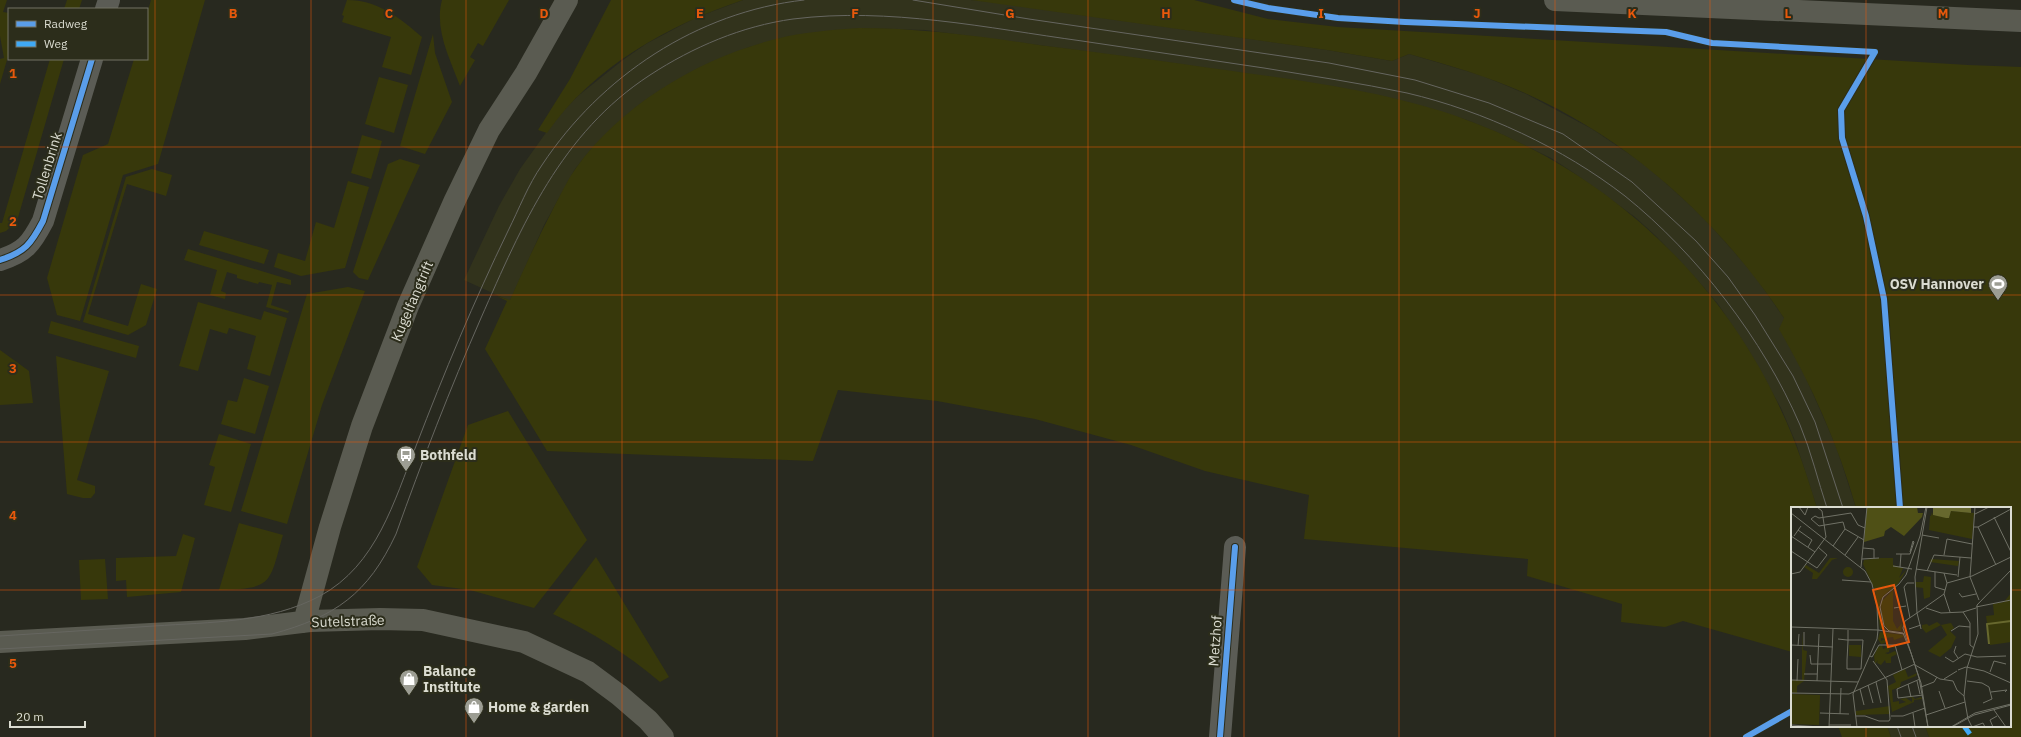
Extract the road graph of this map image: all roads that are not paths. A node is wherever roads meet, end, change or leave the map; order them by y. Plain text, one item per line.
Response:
1 (567, 0) edge
2 (1555, 0) edge
3 (2021, 21) edge
4 (92, 60) edge
5 (0, 260) edge
6 (1234, 547) dead end
7 (304, 622) junction
8 (0, 642) edge
9 (663, 737) edge
10 (1220, 737) edge

1 - 7 main road, Kugelfangtrift
2 - 3 main road
4 - 5 street, Tollenbrink
6 - 10 street, Metzhof
7 - 8 main road, Sutelstraße
7 - 9 main road, Sutelstraße

